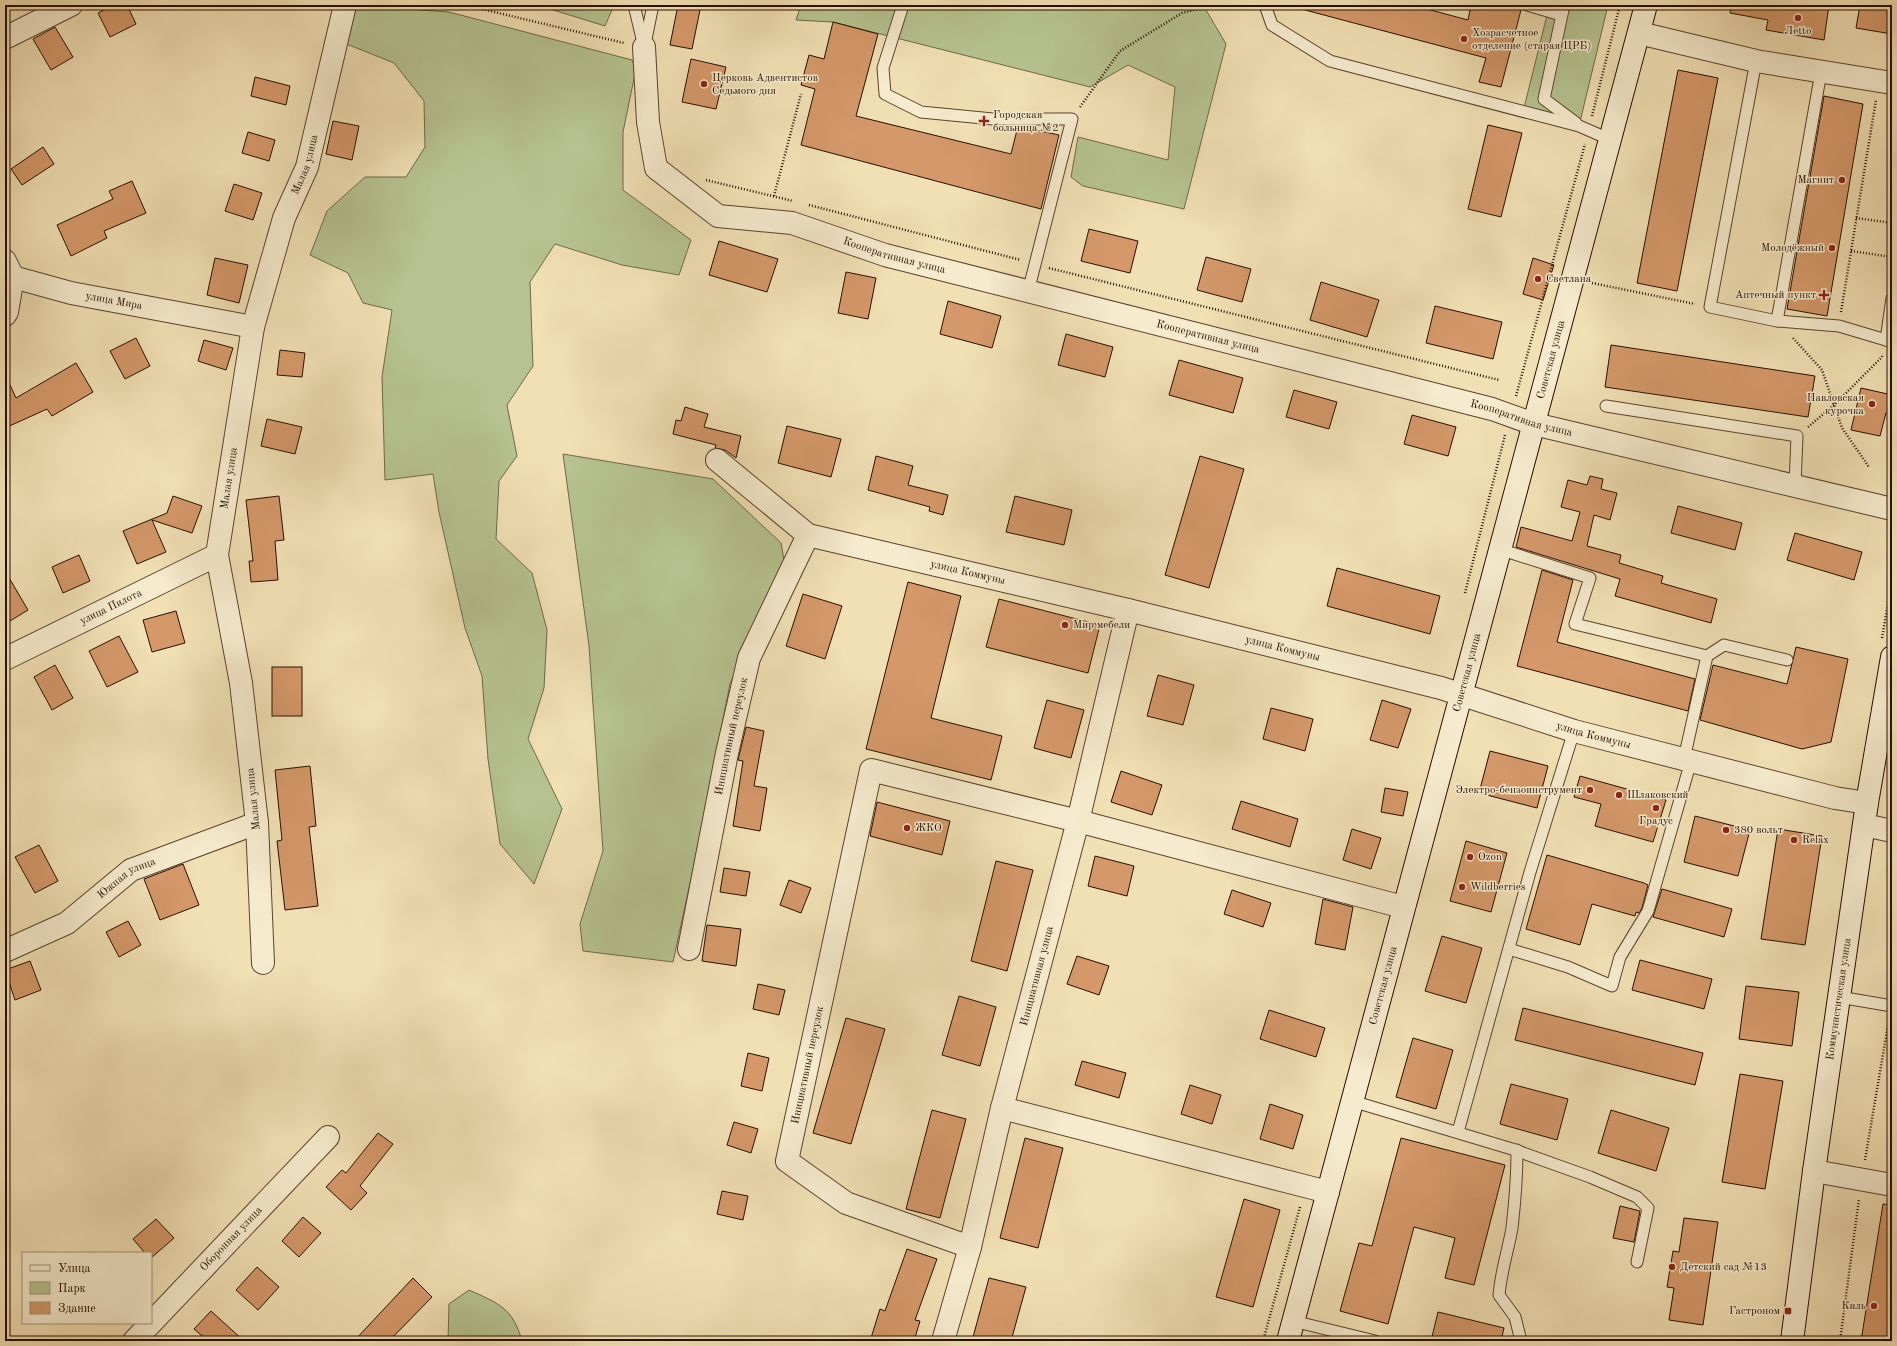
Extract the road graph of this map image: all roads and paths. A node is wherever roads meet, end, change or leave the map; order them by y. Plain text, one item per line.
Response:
1 (71, 5) edge
2 (345, 5) edge
3 (465, 5) edge
4 (634, 5) edge
5 (653, 5) edge
6 (903, 5) edge
7 (1213, 5) edge
8 (1265, 5) edge
9 (1527, 5) edge
10 (1646, 5) edge
11 (1563, 10) edge
12 (1639, 33) junction
13 (5, 38) edge
14 (636, 46) junction
15 (1756, 61) junction
16 (1821, 72) junction
17 (1892, 83) edge
18 (801, 94) dead end
19 (1876, 97) dead end
20 (1072, 119) junction
21 (1580, 126) junction
22 (1609, 139) junction
23 (701, 178) dead end
24 (774, 196) junction
25 (797, 202) dead end
26 (805, 204) dead end
27 (1856, 218) junction
28 (1892, 222) edge
29 (1851, 251) junction
30 (1892, 257) edge
31 (1035, 264) junction
32 (9, 269) edge
33 (1573, 279) junction
34 (1028, 292) junction
35 (1892, 298) edge
36 (1710, 307) junction
37 (5, 315) edge
38 (1777, 321) junction
39 (1838, 326) junction
40 (254, 327) junction
41 (1889, 341) edge
42 (1499, 380) dead end
43 (1834, 405) junction
44 (1606, 406) dead end
45 (1534, 424) junction
46 (1797, 436) junction
47 (717, 460) dead end
48 (1868, 467) dead end
49 (1795, 485) junction
50 (1892, 509) edge
51 (808, 536) junction
52 (1499, 549) junction
53 (217, 555) junction
54 (1128, 610) junction
55 (1707, 656) junction
56 (1892, 658) edge
57 (5, 659) edge
58 (1787, 660) dead end
59 (1462, 693) junction
60 (1574, 731) junction
61 (1687, 760) junction
62 (1867, 803) junction
63 (1078, 821) junction
64 (257, 823) junction
65 (1864, 825) junction
66 (1892, 831) edge
67 (1403, 907) junction
68 (689, 949) dead end
69 (1509, 949) junction
70 (5, 951) edge
71 (263, 963) dead end
72 (1839, 997) junction
73 (1892, 1006) edge
74 (1352, 1101) junction
75 (1002, 1108) junction
76 (1458, 1132) junction
77 (328, 1137) dead end
78 (1517, 1150) junction
79 (1814, 1171) junction
80 (1892, 1185) edge
81 (1328, 1192) junction
82 (970, 1247) junction
83 (1637, 1262) dead end
84 (152, 1322) edge
85 (150, 1324) edge
86 (1290, 1331) edge
87 (134, 1341) edge
88 (943, 1341) edge
89 (1375, 1341) edge
90 (1521, 1341) edge
91 (1792, 1341) edge

1 - 13 street
2 - 40 street, Малая улица
3 - 14 path
4 - 14 lane
5 - 14 lane
6 - 20 lane
7 - 20 path
8 - 21 lane
9 - 11 lane
10 - 12 street, Советская улица
11 - 21 lane
12 - 15 street
12 - 22 street, Советская улица
14 - 34 street, Кооперативная улица
15 - 16 street
15 - 36 lane
16 - 17 street
16 - 38 lane
18 - 24 path
19 - 27 path
20 - 31 lane
21 - 22 lane
22 - 33 street, Советская улица
23 - 24 path
24 - 25 path
26 - 31 path
27 - 28 path
27 - 29 path
29 - 30 path
29 - 39 path
31 - 34 lane
31 - 42 path
32 - 37 street, улица Мира
32 - 40 street, улица Мира
33 - 36 path
33 - 45 street, Советская улица
34 - 45 street, Кооперативная улица
35 - 41 lane
36 - 38 lane
38 - 39 lane
38 - 43 path
39 - 41 lane
40 - 53 street, Малая улица
41 - 43 path
43 - 46 path
43 - 48 path
44 - 46 lane
45 - 49 street, Кооперативная улица
45 - 52 street, Советская улица
46 - 49 lane
47 - 51 street, улица Коммуны
49 - 50 street, Кооперативная улица
51 - 54 street, улица Коммуны
51 - 68 street, Инициативный переулок
52 - 55 lane
52 - 59 street, Советская улица
53 - 57 street, улица Пилота
53 - 64 street, Малая улица
54 - 59 street, улица Коммуны
54 - 63 street, Инициативная улица
55 - 58 lane
55 - 61 lane
56 - 62 street, Коммунистическая улица
59 - 60 street, улица Коммуны
59 - 67 street, Советская улица
60 - 61 street, улица Коммуны
60 - 69 lane
61 - 62 street, улица Коммуны
61 - 69 lane
62 - 65 street, Коммунистическая улица
63 - 67 street
63 - 75 street, Инициативная улица
63 - 82 street, Инициативный переулок
64 - 70 street, Южная улица
64 - 71 street, Малая улица
65 - 66 street
65 - 72 street, Коммунистическая улица
67 - 74 street, Советская улица
69 - 76 lane
72 - 73 lane
72 - 79 street, Коммунистическая улица
74 - 76 lane
74 - 81 street, Советская улица
75 - 81 street
75 - 82 street, Инициативная улица
76 - 78 lane
77 - 84 street, Оборонная улица
78 - 83 lane
78 - 90 lane
79 - 80 street
79 - 91 street, Коммунистическая улица
81 - 86 street, Советская улица
82 - 88 street, Инициативная улица
85 - 87 street, Оборонная улица
86 - 89 lane

